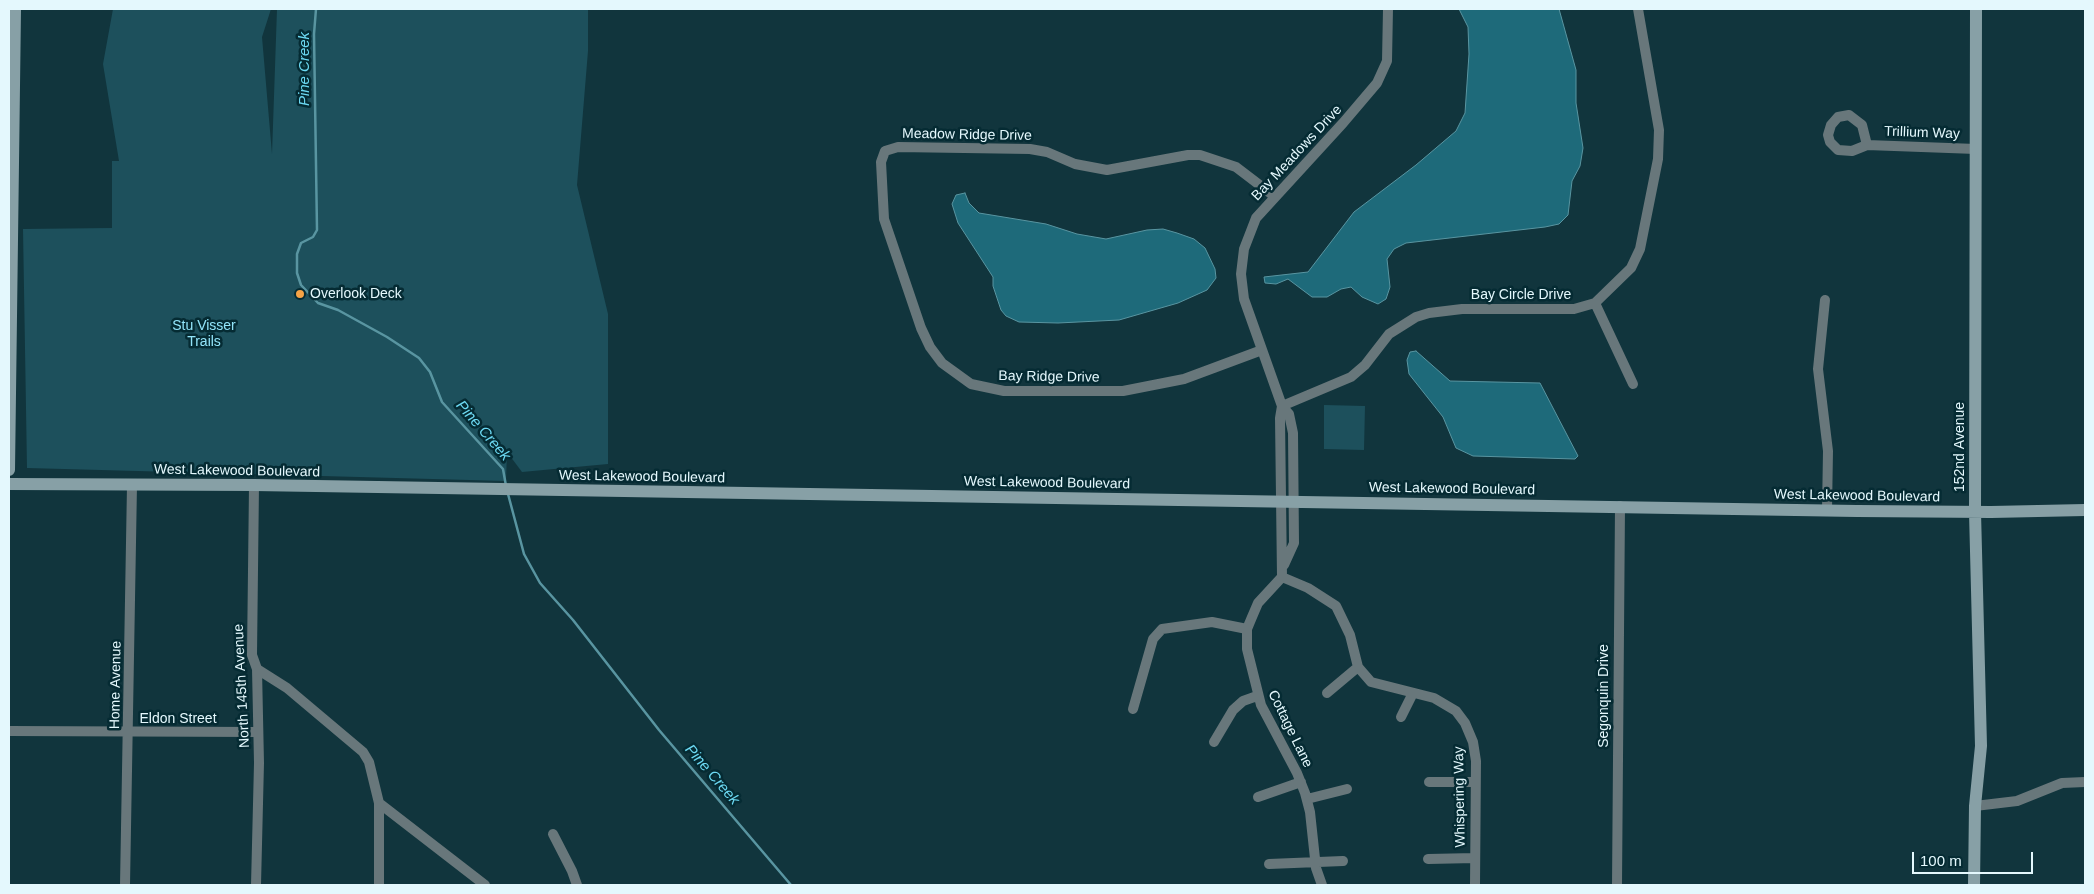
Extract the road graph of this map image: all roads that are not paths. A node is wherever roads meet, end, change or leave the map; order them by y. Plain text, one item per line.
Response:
1 (15, 9) edge
2 (1388, 9) edge
3 (1638, 9) edge
4 (1976, 9) edge
5 (1867, 145) dead end
6 (1976, 148) junction
7 (885, 151) joint
8 (1274, 196) junction
9 (1825, 300) dead end
10 (1594, 303) junction
11 (1262, 350) junction
12 (1633, 384) dead end
13 (1282, 406) junction
14 (9, 470) edge
15 (9, 484) edge
16 (132, 485) junction
17 (254, 485) junction
18 (1287, 501) junction
19 (1620, 506) junction
20 (1827, 510) junction
21 (2085, 510) edge
22 (1975, 512) junction
23 (1282, 577) junction
24 (1247, 629) junction
25 (1358, 667) junction
26 (257, 669) junction
27 (1327, 693) dead end
28 (1413, 693) junction
29 (1258, 696) junction
30 (1134, 709) dead end
31 (1401, 718) dead end
32 (9, 731) edge
33 (257, 732) junction
34 (129, 733) junction
35 (1214, 742) dead end
36 (1301, 782) junction
37 (1430, 782) dead end
38 (1475, 782) junction
39 (2085, 782) edge
40 (1347, 789) dead end
41 (1258, 797) dead end
42 (1307, 800) junction
43 (379, 803) junction
44 (1975, 806) junction
45 (553, 834) dead end
46 (1475, 858) junction
47 (1428, 859) dead end
48 (1316, 861) junction
49 (1343, 861) dead end
50 (1269, 864) dead end
51 (125, 885) edge
52 (256, 885) edge
53 (378, 885) edge
54 (485, 885) edge
55 (577, 885) edge
56 (1322, 885) edge
57 (1475, 885) edge
58 (1617, 885) edge
59 (1974, 885) edge

1 - 14 street
2 - 8 street, Bay Meadows Drive
3 - 10 street, Bay Circle Drive
4 - 6 street, 152nd Avenue
5 - 6 street, Trillium Way
6 - 22 street, 152nd Avenue
7 - 8 street, Meadow Ridge Drive
7 - 11 street, Bay Ridge Drive
8 - 11 street, Bay Meadows Drive
9 - 20 street
10 - 12 street
10 - 13 street, Bay Circle Drive
11 - 13 street, Bay Meadows Drive
13 - 18 street, Bay Meadows Drive
15 - 16 street, West Lakewood Boulevard
16 - 17 street, West Lakewood Boulevard
16 - 34 street, Home Avenue
17 - 18 street, West Lakewood Boulevard
17 - 26 street, North 145th Avenue
18 - 19 street, West Lakewood Boulevard
18 - 23 street
19 - 20 street, West Lakewood Boulevard
19 - 58 street, Segonquin Drive
20 - 22 street, West Lakewood Boulevard
21 - 22 street, West Lakewood Boulevard
22 - 44 street, 152nd Avenue
23 - 24 street, Cottage Lane
23 - 25 street
24 - 29 street, Cottage Lane
24 - 30 street
25 - 27 street
25 - 28 street, Whispering Way
26 - 33 street, North 145th Avenue
26 - 43 street
28 - 31 street
28 - 38 street, Whispering Way
29 - 35 street
29 - 36 street, Cottage Lane
32 - 34 street, Eldon Street
33 - 34 street, Eldon Street
33 - 52 street, North 145th Avenue
34 - 51 street, Home Avenue
36 - 41 street
36 - 42 street, Cottage Lane
37 - 38 street
38 - 46 street, Whispering Way
39 - 44 street
40 - 42 street
42 - 48 street, Cottage Lane
43 - 53 street
43 - 54 street
44 - 59 street, 152nd Avenue
45 - 55 street
46 - 47 street
46 - 57 street, Whispering Way
48 - 49 street
48 - 50 street
48 - 56 street, Cottage Lane

